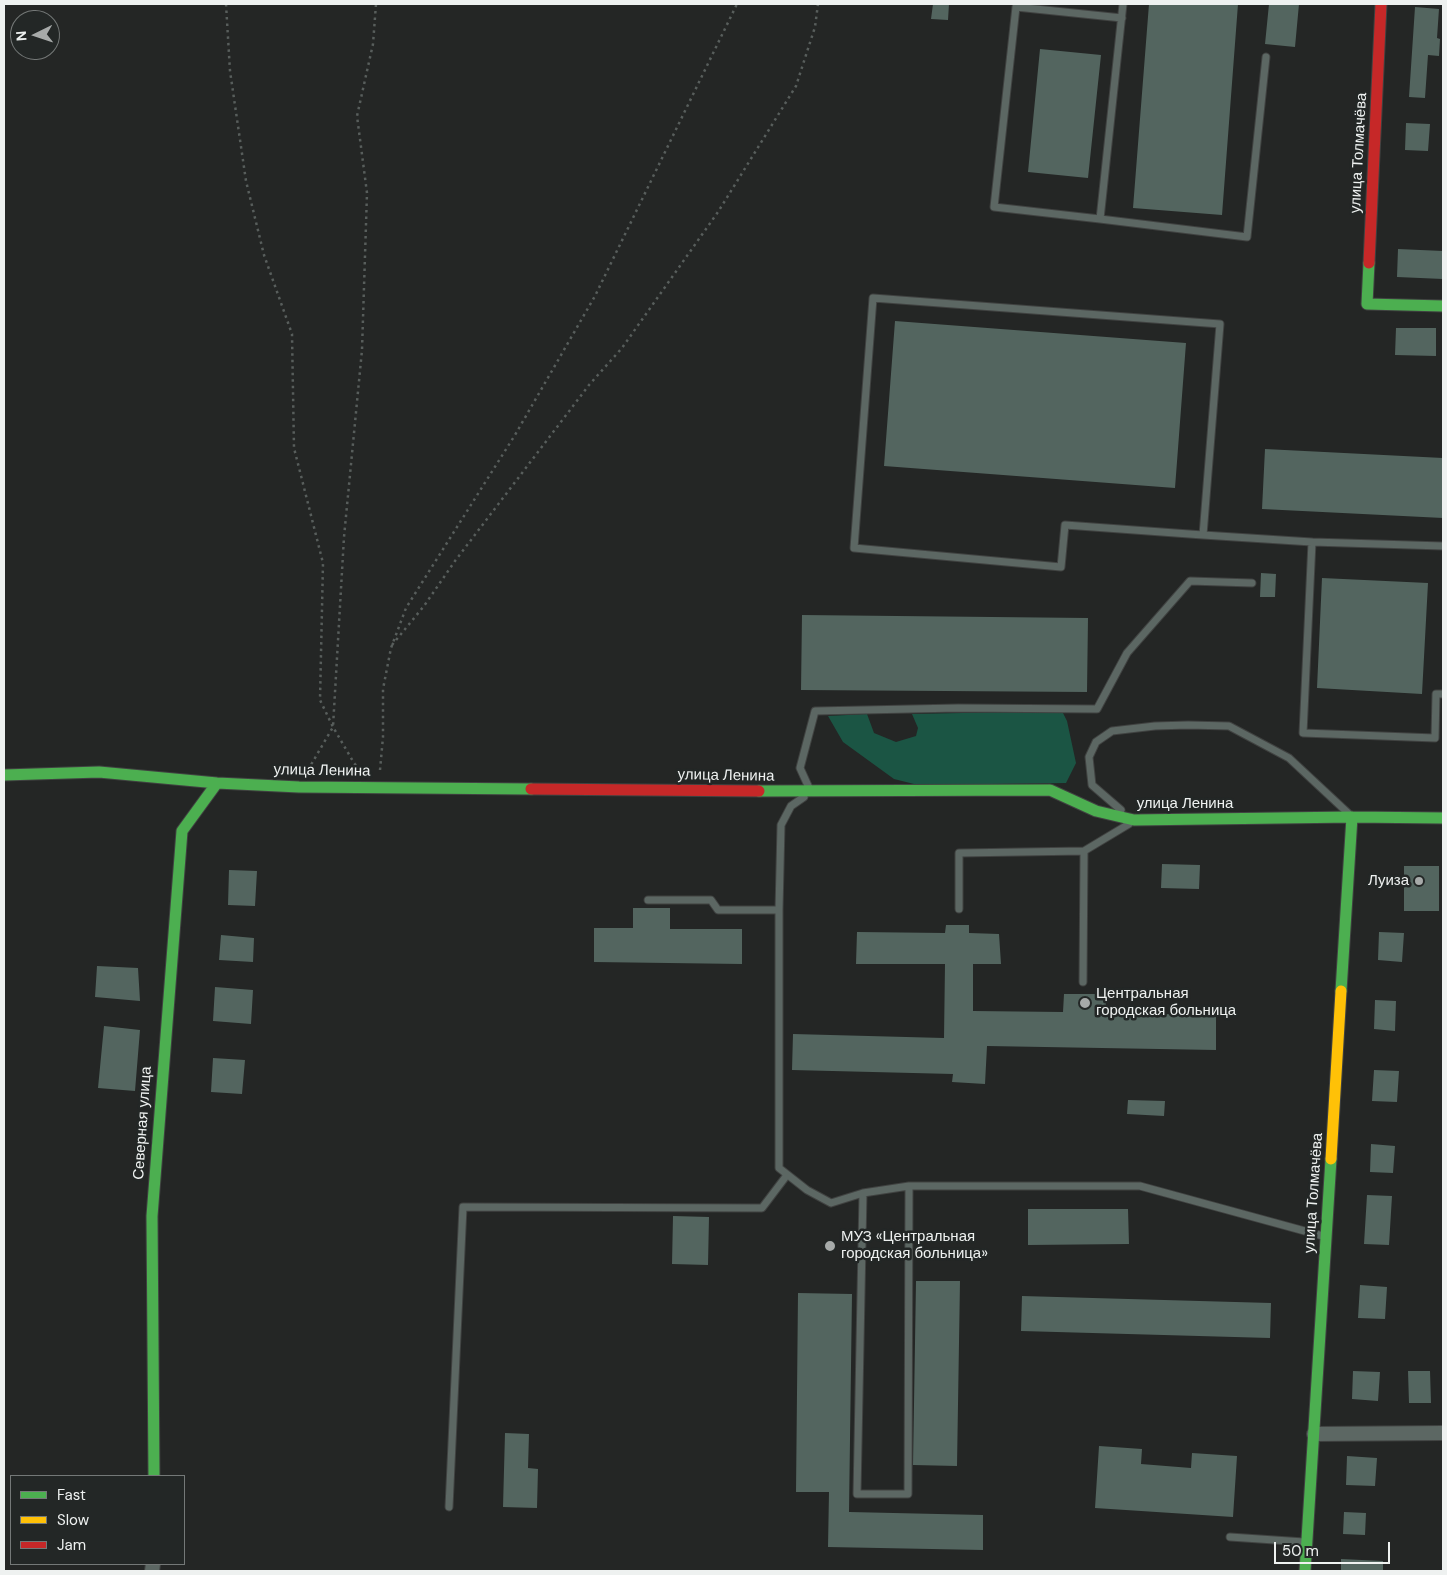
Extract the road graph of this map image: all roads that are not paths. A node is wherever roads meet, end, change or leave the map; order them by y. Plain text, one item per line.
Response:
1 (1123, 4) edge
2 (1381, 4) edge
3 (1122, 18) junction
4 (1266, 57) dead end
5 (1100, 219) junction
6 (1443, 306) edge
7 (1203, 534) junction
8 (1312, 542) junction
9 (1443, 546) edge
10 (1252, 583) dead end
11 (1443, 694) edge
12 (4, 775) edge
13 (217, 783) junction
14 (811, 792) junction
15 (1352, 817) junction
16 (1443, 818) edge
17 (1134, 820) junction
18 (1084, 850) junction
19 (648, 900) dead end
20 (779, 910) junction
21 (959, 910) dead end
22 (1083, 982) dead end
23 (787, 1175) junction
24 (909, 1186) junction
25 (863, 1193) junction
26 (1326, 1237) junction
27 (1443, 1433) edge
28 (1314, 1434) junction
29 (154, 1475) edge
30 (449, 1507) dead end
31 (1230, 1537) dead end
32 (1307, 1542) junction
33 (1305, 1571) edge

1 - 3 lane
2 - 6 street, улица Толмачёва
3 - 5 lane
3 - 5 lane
4 - 5 lane
7 - 7 lane
7 - 8 lane
8 - 9 lane
8 - 11 lane
10 - 14 lane
12 - 13 street, улица Ленина
13 - 14 street, улица Ленина
13 - 29 street, Северная улица
14 - 17 street, улица Ленина
14 - 20 lane
15 - 16 street, улица Ленина
15 - 17 street, улица Ленина
15 - 17 lane
15 - 26 street, улица Толмачёва
17 - 18 lane
18 - 21 lane
18 - 22 lane
19 - 20 lane
20 - 23 lane
23 - 25 lane
23 - 30 lane
24 - 25 lane
24 - 25 lane
24 - 26 lane
26 - 28 street, улица Толмачёва
27 - 28 street
28 - 32 street, улица Толмачёва
31 - 32 lane
32 - 33 street, улица Толмачёва

